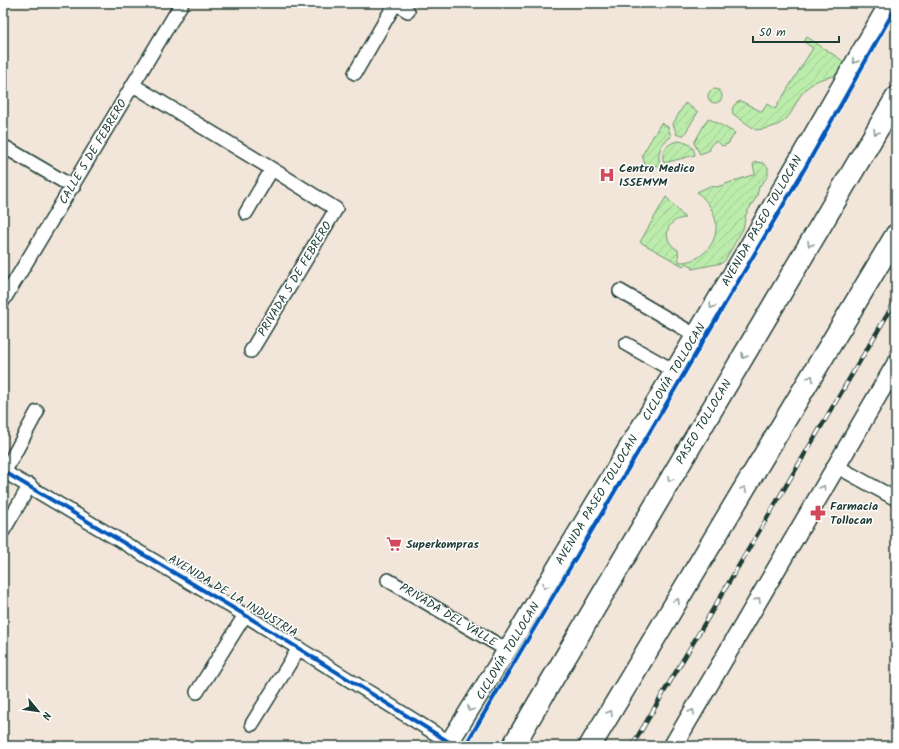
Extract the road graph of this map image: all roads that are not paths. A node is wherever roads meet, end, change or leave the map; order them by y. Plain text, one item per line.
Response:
1 (182, 3) edge
2 (395, 3) edge
3 (889, 3) edge
4 (408, 11) dead end
5 (355, 73) dead end
6 (133, 86) junction
7 (896, 98) edge
8 (3, 146) edge
9 (272, 169) junction
10 (73, 187) junction
11 (246, 212) dead end
12 (896, 235) edge
13 (620, 292) dead end
14 (3, 301) edge
15 (695, 335) junction
16 (626, 344) dead end
17 (251, 351) dead end
18 (896, 364) edge
19 (674, 371) junction
20 (38, 412) dead end
21 (836, 466) junction
22 (4, 471) edge
23 (30, 485) junction
24 (896, 499) edge
25 (3, 531) edge
26 (388, 580) dead end
27 (245, 615) junction
28 (299, 648) junction
29 (507, 650) junction
30 (198, 692) dead end
31 (252, 724) dead end
32 (448, 745) edge
33 (512, 746) edge
34 (590, 746) edge
35 (673, 746) edge

1 - 6 street, CALLE 5 DE FEBRERO
2 - 4 street
2 - 5 street
3 -> 15 main road, AVENIDA PASEO TOLLOCAN
6 - 9 street, PRIVADA 5 DE FEBRERO
6 - 10 street, CALLE 5 DE FEBRERO
7 -> 33 highway, PASEO TOLLOCAN
8 - 10 street
9 - 11 street
9 - 17 street, PRIVADA 5 DE FEBRERO
10 - 14 street, CALLE 5 DE FEBRERO
34 -> 12 highway
13 - 15 street
15 - 19 main road, AVENIDA PASEO TOLLOCAN
16 - 19 street
18 - 21 main road
19 -> 29 main road, AVENIDA PASEO TOLLOCAN
20 - 22 street
21 - 24 street
35 -> 21 main road
22 - 23 street, AVENIDA DE LA INDUSTRIA
23 - 25 street
23 - 27 street, AVENIDA DE LA INDUSTRIA
26 - 29 street, PRIVADA DEL VALLE
27 - 28 street, AVENIDA DE LA INDUSTRIA
27 - 30 street
28 - 31 street
28 - 32 street, AVENIDA DE LA INDUSTRIA
29 -> 32 main road, AVENIDA PASEO TOLLOCAN

